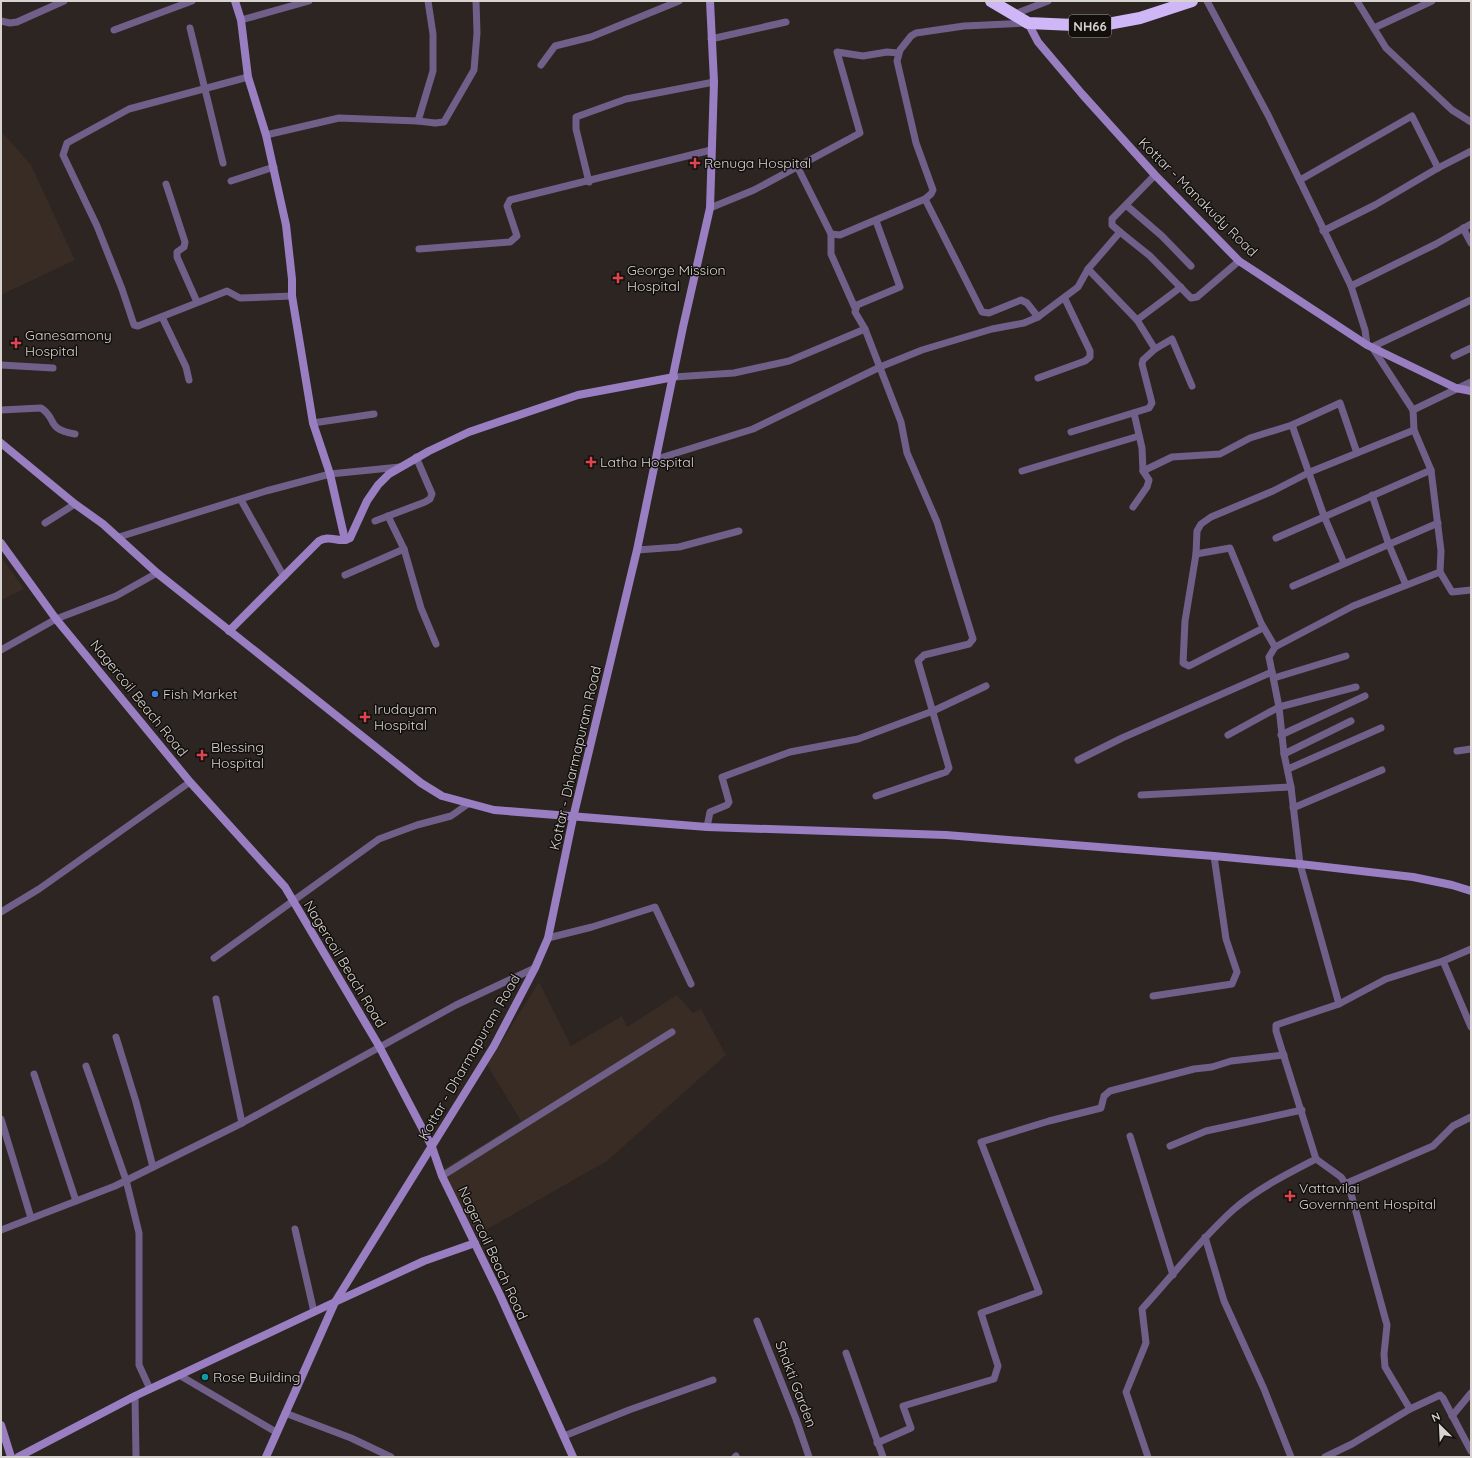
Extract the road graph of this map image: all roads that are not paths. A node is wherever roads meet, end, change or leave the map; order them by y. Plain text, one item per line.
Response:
1 (64, 1) edge
2 (192, 1) edge
3 (235, 1) edge
4 (309, 1) edge
5 (428, 1) edge
6 (476, 1) edge
7 (679, 1) edge
8 (710, 1) edge
9 (991, 1) edge
10 (1048, 1) edge
11 (1192, 1) edge
12 (1207, 1) edge
13 (1357, 1) edge
14 (1432, 1) edge
15 (1015, 14) junction
16 (241, 20) junction
17 (1, 21) edge
18 (786, 22) dead end
19 (1028, 23) junction
20 (190, 28) dead end
21 (1374, 28) junction
22 (114, 30) dead end
23 (711, 39) junction
24 (898, 53) junction
25 (541, 65) dead end
26 (248, 77) junction
27 (714, 82) junction
28 (205, 89) junction
29 (418, 121) junction
30 (1471, 122) edge
31 (266, 135) junction
32 (711, 150) junction
33 (1471, 151) edge
34 (223, 163) dead end
35 (797, 166) junction
36 (274, 168) junction
37 (1438, 168) junction
38 (1155, 175) junction
39 (1300, 180) junction
40 (231, 181) dead end
41 (589, 182) junction
42 (166, 184) dead end
43 (925, 199) junction
44 (1126, 205) junction
45 (710, 208) junction
46 (876, 221) junction
47 (1471, 224) edge
48 (1463, 228) junction
49 (1323, 231) junction
50 (1120, 232) junction
51 (831, 234) junction
52 (1471, 243) edge
53 (419, 249) dead end
54 (1239, 261) junction
55 (1191, 266) dead end
56 (1088, 268) junction
57 (1351, 286) junction
58 (1181, 287) junction
59 (292, 296) junction
60 (1065, 298) junction
61 (1471, 300) edge
62 (197, 302) junction
63 (855, 308) junction
64 (162, 317) junction
65 (1038, 317) junction
66 (1137, 320) junction
67 (865, 329) junction
68 (1369, 346) junction
69 (1471, 348) edge
70 (1155, 349) junction
71 (1454, 356) dead end
72 (1, 365) edge
73 (880, 367) junction
74 (53, 368) dead end
75 (674, 377) junction
76 (1038, 378) dead end
77 (189, 380) dead end
78 (1471, 382) edge
79 (1192, 386) dead end
80 (1456, 388) junction
81 (1471, 391) edge
82 (1, 410) edge
83 (1413, 410) junction
84 (1134, 413) junction
85 (374, 414) dead end
86 (313, 424) junction
87 (1292, 425) junction
88 (1414, 430) junction
89 (1071, 432) dead end
90 (75, 434) dead end
91 (1139, 436) junction
92 (1, 443) edge
93 (1357, 453) junction
94 (416, 457) junction
95 (657, 459) junction
96 (400, 467) junction
97 (1022, 470) dead end
98 (1431, 470) junction
99 (1143, 471) junction
100 (1310, 472) junction
101 (330, 474) junction
102 (1372, 495) junction
103 (241, 500) junction
104 (75, 504) junction
105 (1133, 507) dead end
106 (388, 516) junction
107 (1324, 516) junction
108 (375, 521) dead end
109 (45, 522) dead end
110 (1438, 523) junction
111 (739, 531) dead end
112 (119, 538) junction
113 (1276, 538) dead end
114 (345, 540) junction
115 (1, 543) edge
116 (1389, 545) junction
117 (404, 549) junction
118 (637, 550) junction
119 (1196, 554) junction
120 (1344, 563) junction
121 (1440, 572) junction
122 (157, 573) junction
123 (345, 575) dead end
124 (284, 577) junction
125 (1406, 585) junction
126 (1293, 586) dead end
127 (1471, 590) edge
128 (56, 619) junction
129 (1263, 628) junction
130 (229, 631) junction
131 (436, 644) dead end
132 (1275, 647) junction
133 (1, 650) edge
134 (1346, 656) dead end
135 (1273, 675) junction
136 (986, 686) dead end
137 (1356, 687) dead end
138 (1365, 696) dead end
139 (1279, 707) junction
140 (933, 711) junction
141 (1351, 721) dead end
142 (1381, 728) dead end
143 (1228, 735) dead end
144 (1281, 735) junction
145 (1471, 750) edge
146 (1457, 751) dead end
147 (1284, 754) junction
148 (1078, 760) dead end
149 (1288, 770) junction
150 (1382, 770) dead end
151 (190, 782) junction
152 (1291, 787) junction
153 (1141, 795) dead end
154 (876, 796) dead end
155 (468, 804) junction
156 (1293, 808) junction
157 (573, 818) junction
158 (707, 827) junction
159 (1214, 856) junction
160 (1300, 864) junction
161 (1471, 891) edge
162 (293, 902) junction
163 (1, 912) edge
164 (548, 938) junction
165 (1471, 949) edge
166 (214, 958) dead end
167 (1443, 961) junction
168 (536, 968) junction
169 (691, 984) dead end
170 (1153, 996) dead end
171 (216, 999) dead end
172 (1339, 1004) junction
173 (1471, 1027) edge
174 (672, 1032) dead end
175 (116, 1037) dead end
176 (379, 1046) junction
177 (1284, 1055) junction
178 (86, 1066) dead end
179 (34, 1074) dead end
180 (1302, 1110) junction
181 (1471, 1117) edge
182 (1, 1119) edge
183 (242, 1123) junction
184 (2, 1127) edge
185 (1130, 1136) dead end
186 (1170, 1146) dead end
187 (432, 1147) junction
188 (1316, 1159) junction
189 (153, 1167) junction
190 (442, 1176) junction
191 (126, 1180) junction
192 (1347, 1183) junction
193 (76, 1201) junction
194 (31, 1218) junction
195 (295, 1229) dead end
196 (1, 1230) edge
197 (1205, 1238) junction
198 (475, 1243) junction
199 (1173, 1275) junction
200 (335, 1302) junction
201 (314, 1312) junction
202 (757, 1321) dead end
203 (846, 1353) dead end
204 (179, 1375) junction
205 (713, 1380) dead end
206 (150, 1389) junction
207 (1471, 1393) edge
208 (135, 1396) junction
209 (1410, 1409) junction
210 (285, 1413) junction
211 (1452, 1416) junction
212 (1, 1425) edge
213 (276, 1432) junction
214 (564, 1436) junction
215 (877, 1443) junction
216 (1471, 1451) edge
217 (1471, 1454) edge
218 (11, 1457) edge
219 (18, 1457) edge
220 (136, 1457) edge
221 (266, 1457) edge
222 (391, 1457) edge
223 (573, 1457) edge
224 (809, 1457) edge
225 (883, 1457) edge
226 (1148, 1457) edge
227 (1291, 1457) edge
228 (1325, 1457) edge
229 (1467, 1457) edge

1 - 17 street
2 - 22 street
3 - 16 street
4 - 16 street
5 - 29 street
6 - 29 street
7 - 25 street
8 - 23 street, Kottar - Dharmapuram Road
9 - 15 highway
10 - 15 street
11 - 19 highway, NH66
12 - 39 street
13 - 21 street
14 - 21 street
15 - 19 highway
16 - 26 street
18 - 23 street
19 - 24 street
19 - 38 street, Kottar - Manakudy Road
20 - 28 street
21 - 30 street
23 - 27 street, Kottar - Dharmapuram Road
24 - 35 street
24 - 43 street
26 - 28 street
26 - 31 street
27 - 32 street, Kottar - Dharmapuram Road
27 - 41 street
28 - 34 street
28 - 64 street
29 - 31 street
31 - 36 street
32 - 41 street
32 - 45 street, Kottar - Dharmapuram Road
33 - 37 street
35 - 45 street
35 - 51 street
36 - 40 street
36 - 59 street
37 - 39 street
37 - 49 street
38 - 44 street
38 - 54 street, Kottar - Manakudy Road
39 - 49 street
41 - 53 street
42 - 62 street
43 - 46 street
43 - 65 street
44 - 50 street
44 - 55 street
45 - 75 street, Kottar - Dharmapuram Road
46 - 51 street
46 - 63 street
47 - 48 street
48 - 52 street
48 - 57 street
49 - 57 street
50 - 56 street
50 - 58 street
51 - 63 street
54 - 58 street
54 - 68 street, Kottar - Manakudy Road
56 - 60 street
56 - 66 street
57 - 68 street
58 - 66 street
59 - 62 street
59 - 86 street
60 - 65 street
60 - 76 street
61 - 68 street
62 - 64 street
63 - 67 street
64 - 77 street
65 - 73 street
66 - 70 street
67 - 73 street
67 - 75 street
68 - 80 street, Kottar - Manakudy Road
68 - 83 street
69 - 71 street
70 - 79 street
70 - 84 street
72 - 74 street
73 - 95 street
73 - 140 street
75 - 94 street
75 - 95 street, Kottar - Dharmapuram Road
78 - 80 street
80 - 81 street, Kottar - Manakudy Road
80 - 83 street
82 - 90 street
83 - 88 street
84 - 89 street
84 - 91 street
85 - 86 street
86 - 101 street
87 - 93 street
87 - 99 street
87 - 100 street
88 - 93 street
88 - 98 street
91 - 97 street
91 - 99 street
92 - 104 street
93 - 100 street
94 - 96 street
94 - 106 street
95 - 118 street, Kottar - Dharmapuram Road
96 - 101 street
96 - 114 street
98 - 102 street
98 - 110 street
99 - 105 street
100 - 107 street
100 - 119 street
101 - 103 street
101 - 114 street
102 - 107 street
102 - 116 street
103 - 112 street
103 - 124 street
104 - 109 street
104 - 112 street
106 - 108 street
106 - 117 street
107 - 113 street
107 - 120 street
110 - 116 street
110 - 121 street
111 - 118 street
112 - 122 street
114 - 124 street
115 - 128 street, Nagercoil Beach Road
116 - 120 street
116 - 125 street
117 - 123 street
117 - 131 street
118 - 157 street, Kottar - Dharmapuram Road
119 - 129 street
119 - 129 street
120 - 126 street
121 - 125 street
121 - 127 street
122 - 128 street
122 - 130 street
124 - 130 street
125 - 132 street
128 - 133 street
128 - 151 street, Nagercoil Beach Road
129 - 132 street
130 - 155 street
132 - 135 street
134 - 135 street
135 - 139 street
135 - 148 street
136 - 140 street
137 - 139 street
138 - 144 street
139 - 143 street
139 - 144 street
140 - 154 street
140 - 158 street
141 - 147 street
142 - 149 street
144 - 147 street
145 - 146 street
147 - 149 street
149 - 152 street
150 - 156 street
151 - 162 street, Nagercoil Beach Road
151 - 163 street
152 - 153 street
152 - 156 street
155 - 157 street
155 - 162 street
156 - 160 street
157 - 158 street
157 - 164 street, Kottar - Dharmapuram Road
158 - 159 street
159 - 160 street
159 - 170 street
160 - 161 street
160 - 172 street
162 - 166 street
162 - 176 street, Nagercoil Beach Road
164 - 168 street, Kottar - Dharmapuram Road
164 - 169 street
165 - 167 street
167 - 172 street
167 - 173 street
168 - 176 street
168 - 187 street, Kottar - Dharmapuram Road
171 - 183 street
172 - 177 street
174 - 190 street
175 - 189 street
176 - 183 street
176 - 187 street, Nagercoil Beach Road
177 - 180 street
177 - 215 street
178 - 191 street
179 - 193 street
180 - 186 street
180 - 188 street
181 - 192 street
182 - 184 street
183 - 189 street
184 - 194 street
185 - 199 street
187 - 190 street, Nagercoil Beach Road
187 - 200 street, Kottar - Dharmapuram Road
188 - 192 street
188 - 197 street
189 - 191 street
190 - 198 street, Nagercoil Beach Road
191 - 193 street
191 - 206 street
192 - 209 street
193 - 194 street
194 - 196 street
195 - 201 street
197 - 199 street
197 - 227 street
198 - 200 street
198 - 214 street, Nagercoil Beach Road
199 - 226 street
200 - 201 street
200 - 210 street, Kottar - Dharmapuram Road
201 - 204 street
202 - 224 street, Shakti Garden
203 - 215 street
204 - 206 street
204 - 213 street
205 - 214 street
206 - 208 street
207 - 211 street
208 - 219 street
208 - 220 street
209 - 211 street
209 - 228 street
210 - 213 street, Kottar - Dharmapuram Road
210 - 222 street
211 - 216 street
212 - 218 street
213 - 221 street, Kottar - Dharmapuram Road
214 - 223 street, Nagercoil Beach Road
215 - 225 street
217 - 229 street

